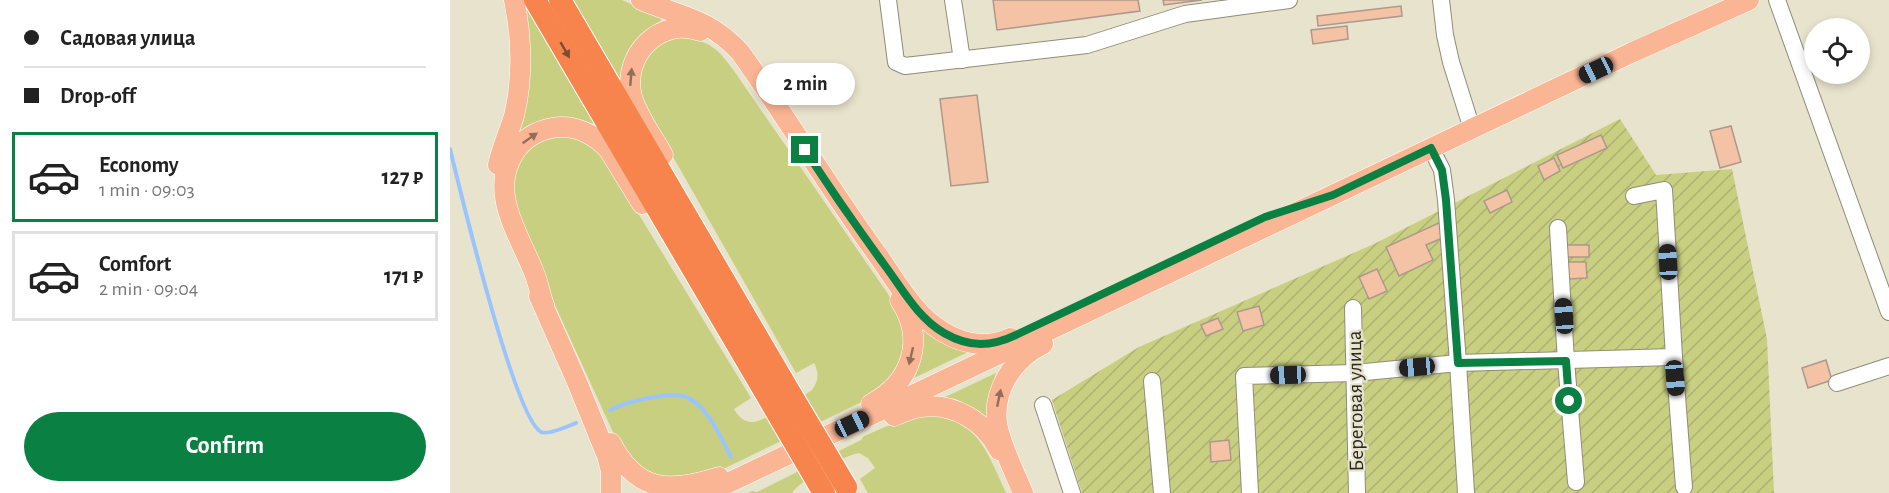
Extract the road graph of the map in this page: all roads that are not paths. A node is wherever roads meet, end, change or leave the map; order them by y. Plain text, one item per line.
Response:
1 (514, 0) edge
2 (535, 0) edge
3 (560, 0) edge
4 (641, 0) edge
5 (888, 0) edge
6 (953, 0) edge
7 (1288, 0) edge
8 (1441, 0) edge
9 (1749, 0) edge
10 (1777, 0) edge
11 (962, 60) junction
12 (1472, 129) junction
13 (1431, 148) junction
14 (805, 150) junction
15 (1333, 195) junction
16 (1634, 196) dead end
17 (858, 228) junction
18 (1558, 228) dead end
19 (544, 305) junction
20 (1353, 308) dead end
21 (1889, 312) edge
22 (1674, 357) junction
23 (758, 359) junction
24 (1566, 361) junction
25 (1458, 363) junction
26 (1889, 366) edge
27 (1355, 373) junction
28 (1152, 381) dead end
29 (577, 382) junction
30 (1837, 383) dead end
31 (774, 386) junction
32 (1043, 405) dead end
33 (832, 434) junction
34 (779, 459) junction
35 (1576, 482) dead end
36 (1684, 487) dead end
37 (848, 490) edge
38 (610, 493) edge
39 (707, 493) edge
40 (730, 493) edge
41 (824, 493) edge
42 (1018, 493) edge
43 (1023, 493) edge
44 (1072, 493) edge
45 (1162, 493) edge
46 (1250, 493) edge
47 (1357, 493) edge
48 (1466, 493) edge

1 - 19 main road
2 -> 23 highway
3 - 23 highway
4 - 14 main road
5 - 11 street
6 - 11 street
7 - 11 street
8 - 12 street
9 - 12 main road
10 - 21 street
12 - 13 main road
13 - 15 main road
13 - 25 street
14 - 17 main road
23 -> 14 main road
15 - 17 main road
15 - 33 main road
43 -> 15 main road
16 - 22 street
17 -> 33 main road
18 - 24 street
19 -> 23 main road
19 - 29 main road
20 - 27 street, Береговая улица
22 - 24 street
22 - 36 street
23 - 31 highway
24 - 25 street
24 - 35 street
25 - 27 street
25 - 48 street
26 - 30 street
27 - 46 street
27 - 47 street, Береговая улица
28 - 45 street
29 - 34 main road
29 - 38 main road
31 - 37 highway, bridge
31 - 41 highway, bridge
32 - 44 street
33 - 34 main road
33 - 42 main road
34 - 39 main road
34 - 40 main road

